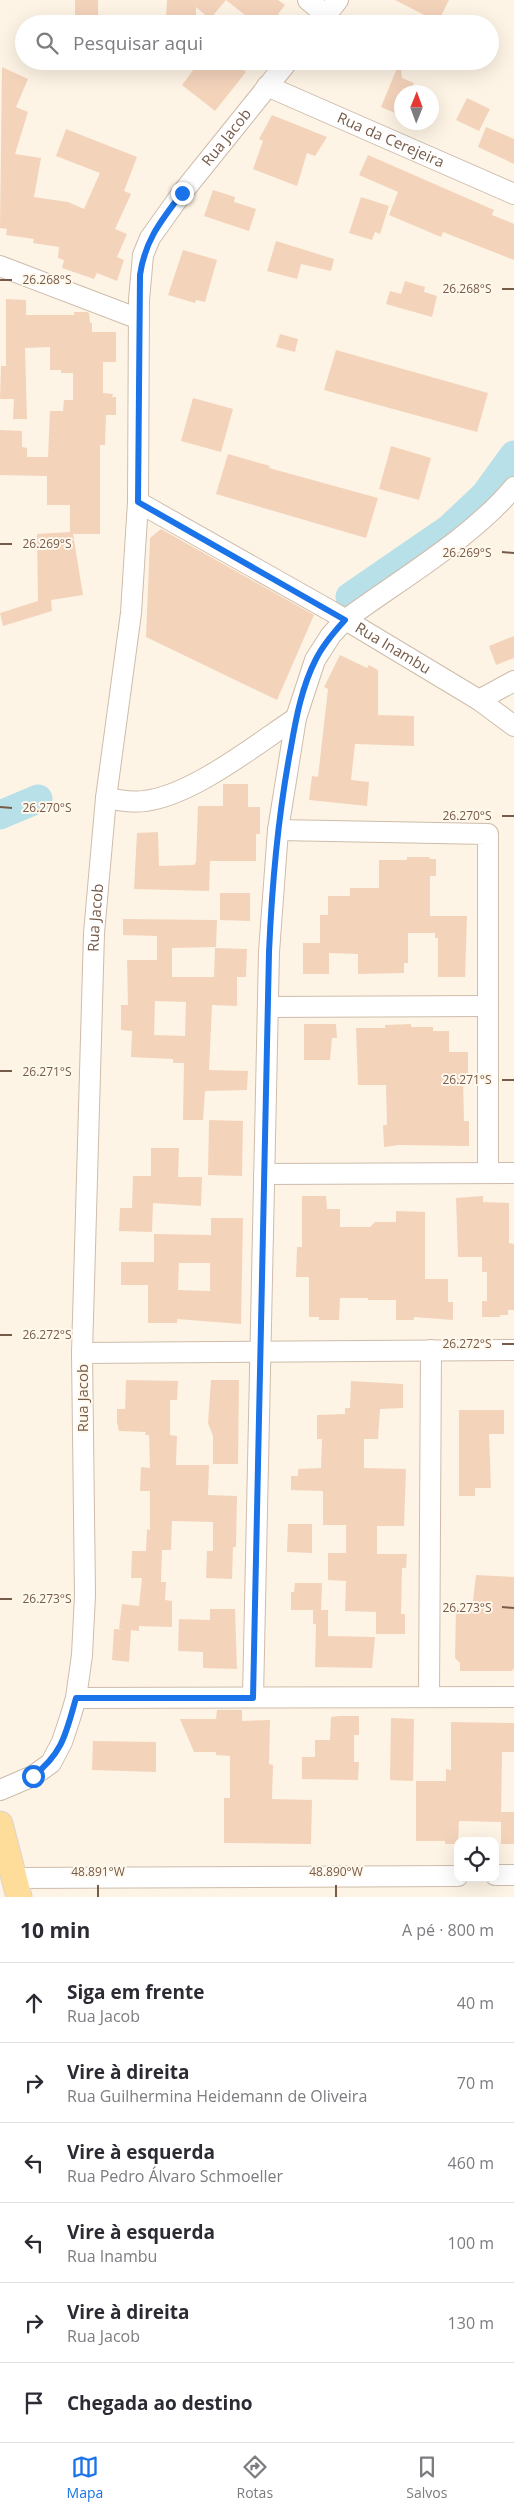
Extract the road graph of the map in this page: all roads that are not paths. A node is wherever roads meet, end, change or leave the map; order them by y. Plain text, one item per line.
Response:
1 (308, 0) edge
2 (328, 13) edge
3 (280, 70) edge
4 (267, 86) junction
5 (514, 194) edge
6 (0, 266) edge
7 (139, 319) junction
8 (514, 487) edge
9 (138, 502) junction
10 (345, 620) junction
11 (514, 682) edge
12 (479, 700) junction
13 (296, 718) junction
14 (514, 726) edge
15 (106, 798) junction
16 (278, 830) junction
17 (488, 1006) junction
18 (268, 1007) junction
19 (488, 1173) junction
20 (514, 1173) edge
21 (264, 1174) junction
22 (431, 1350) junction
23 (514, 1350) edge
24 (260, 1352) junction
25 (82, 1353) junction
26 (429, 1697) junction
27 (514, 1697) edge
28 (76, 1698) junction
29 (253, 1698) junction
30 (0, 1790) edge
31 (0, 1824) edge
32 (499, 1875) edge
33 (514, 1875) edge
34 (454, 1876) edge
35 (17, 1887) edge

1 - 2 street
3 - 4 street, Rua Jacob
4 - 5 street, Rua da Cerejeira
4 - 7 street, Rua Jacob
6 - 7 street
7 - 9 street, Rua Jacob
8 - 10 street
9 - 10 street, Rua Inambu
9 - 15 street, Rua Jacob
10 - 12 street, Rua Inambu
10 - 13 street
11 - 12 street
12 - 14 street, Rua Inambu
13 - 15 street
13 - 16 street
15 - 25 street, Rua Jacob
16 - 17 street
16 - 18 street
17 - 18 street
17 - 19 street
18 - 21 street
19 - 20 street
19 - 21 street
21 - 24 street
22 - 23 street
22 - 24 street
22 - 26 street
24 - 25 street
24 - 29 street
25 - 28 street, Rua Jacob
26 - 27 street
26 - 29 street
28 - 29 street
28 - 30 street, Rua Jacob
31 - 35 main road
32 - 33 street
34 - 35 street

